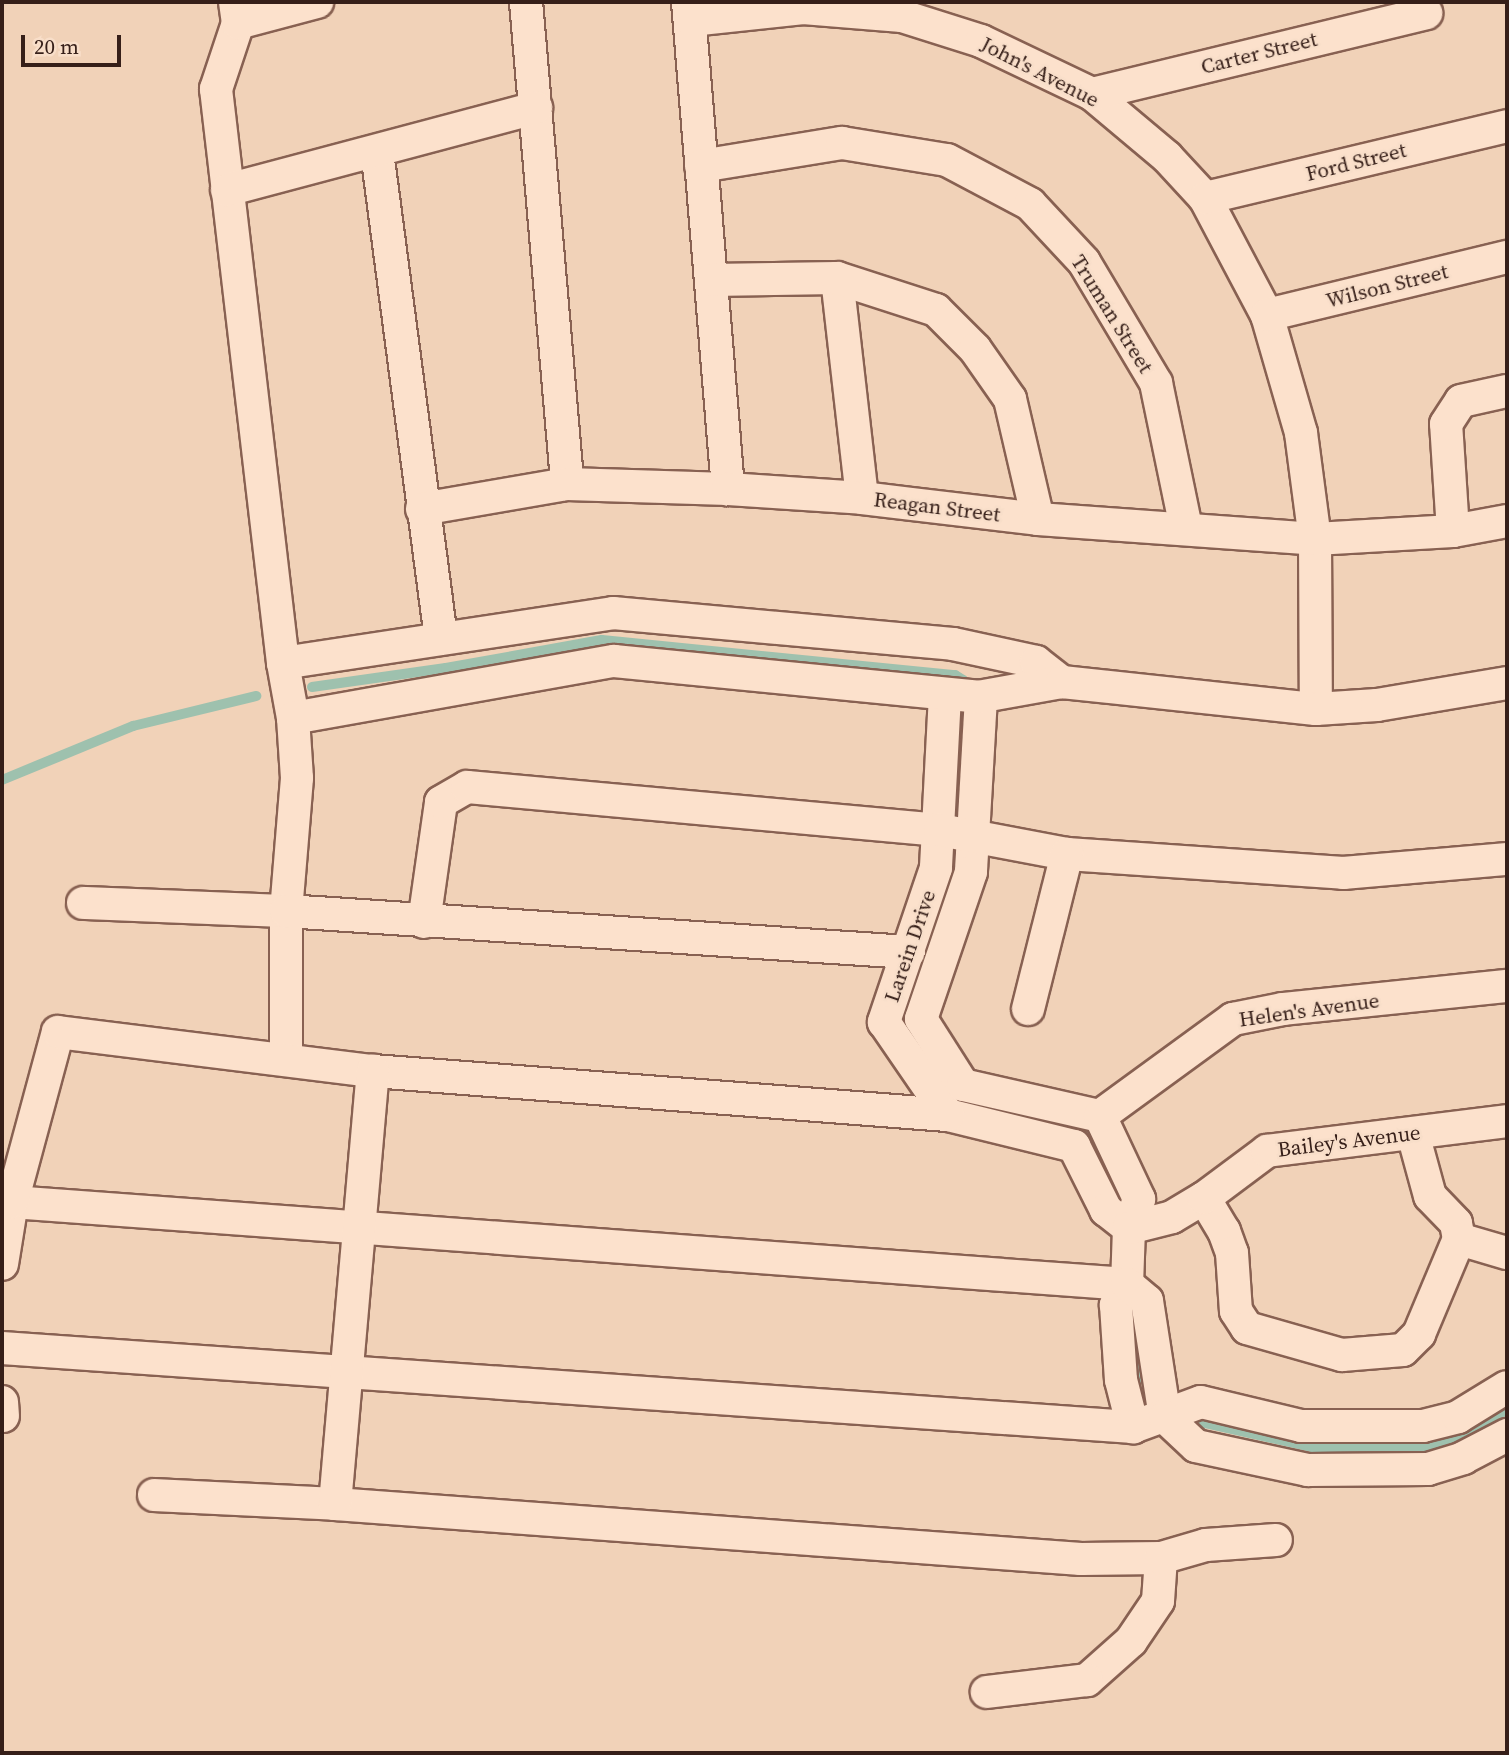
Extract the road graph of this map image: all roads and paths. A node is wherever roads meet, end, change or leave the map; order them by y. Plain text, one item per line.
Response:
1 (317, 2) edge
2 (526, 2) edge
3 (897, 9) edge
4 (689, 11) edge
5 (236, 12) edge
6 (1426, 13) dead end
7 (1092, 94) junction
8 (536, 108) junction
9 (1507, 126) edge
10 (377, 152) junction
11 (701, 166) junction
12 (228, 190) junction
13 (1205, 198) junction
14 (1507, 257) edge
15 (837, 278) junction
16 (711, 280) junction
17 (1267, 315) junction
18 (1507, 391) edge
19 (567, 484) junction
20 (728, 489) junction
21 (862, 498) junction
22 (422, 509) junction
23 (1038, 519) junction
24 (1507, 522) edge
25 (1186, 528) junction
26 (1453, 531) junction
27 (1315, 539) junction
28 (441, 639) junction
29 (283, 663) junction
30 (1062, 682) junction
31 (1507, 683) edge
32 (963, 696) junction
33 (1316, 709) junction
34 (293, 718) junction
35 (940, 830) junction
36 (974, 838) junction
37 (1068, 854) junction
38 (1507, 859) edge
39 (83, 903) dead end
40 (286, 911) junction
41 (424, 922) junction
42 (909, 952) junction
43 (1507, 986) edge
44 (1028, 1009) dead end
45 (286, 1059) junction
46 (373, 1071) junction
47 (948, 1115) junction
48 (1100, 1116) junction
49 (1507, 1121) edge
50 (1413, 1133) junction
51 (1204, 1198) junction
52 (12, 1202) junction
53 (358, 1227) junction
54 (1129, 1228) junction
55 (1459, 1239) junction
56 (1507, 1253) edge
57 (2, 1264) edge
58 (1128, 1284) junction
59 (2, 1348) edge
60 (345, 1373) junction
61 (1507, 1387) edge
62 (1165, 1418) junction
63 (1133, 1427) junction
64 (1507, 1435) edge
65 (154, 1495) dead end
66 (335, 1504) junction
67 (1276, 1540) dead end
68 (1161, 1558) junction
69 (987, 1692) dead end

1 - 5 street
2 - 8 street
3 - 4 street, John's Avenue
3 - 7 street, John's Avenue
4 - 11 street
5 - 12 street
6 - 7 street, Carter Street
7 - 13 street, John's Avenue
8 - 10 street
8 - 19 street
9 - 13 street, Ford Street
10 - 12 street
10 - 22 street
11 - 16 street
11 - 25 street, Truman Street
12 - 29 street
13 - 17 street, John's Avenue
14 - 17 street, Wilson Street
15 - 16 street
15 - 21 street
15 - 23 street
16 - 20 street
17 - 27 street, John's Avenue
18 - 26 street
19 - 20 street, Reagan Street
19 - 22 street, Reagan Street
20 - 21 street, Reagan Street
21 - 23 street, Reagan Street
22 - 28 street
23 - 25 street, Reagan Street
24 - 26 street, Reagan Street
25 - 27 street, Reagan Street
26 - 27 street, Reagan Street
27 - 33 street, John's Avenue
28 - 29 street
28 - 30 street
29 - 34 street
30 - 32 street
30 - 33 street
31 - 33 street
32 - 34 street
32 - 35 street, Larein Drive
32 - 36 street, Larein Drive
34 - 40 street
35 - 36 street
35 - 41 street
35 - 42 street, Larein Drive
36 - 37 street
36 - 48 street, Larein Drive
37 - 38 street
37 - 44 street
39 - 40 street
40 - 41 street
40 - 45 street
41 - 42 street
42 - 47 street, Larein Drive
43 - 48 street, Helen's Avenue
45 - 46 street
45 - 52 street
46 - 47 street
46 - 53 street
47 - 54 street
48 - 54 street
49 - 50 street, Bailey's Avenue
50 - 51 street, Bailey's Avenue
50 - 55 street
51 - 54 street, Bailey's Avenue
51 - 55 street
52 - 53 street
52 - 57 street
53 - 58 street
53 - 60 street
54 - 58 street
55 - 56 street
58 - 62 street
58 - 63 street
59 - 60 street
60 - 63 street
60 - 66 street
61 - 62 street
62 - 63 street
62 - 64 street
65 - 66 street
66 - 68 street
67 - 68 street
68 - 69 street

